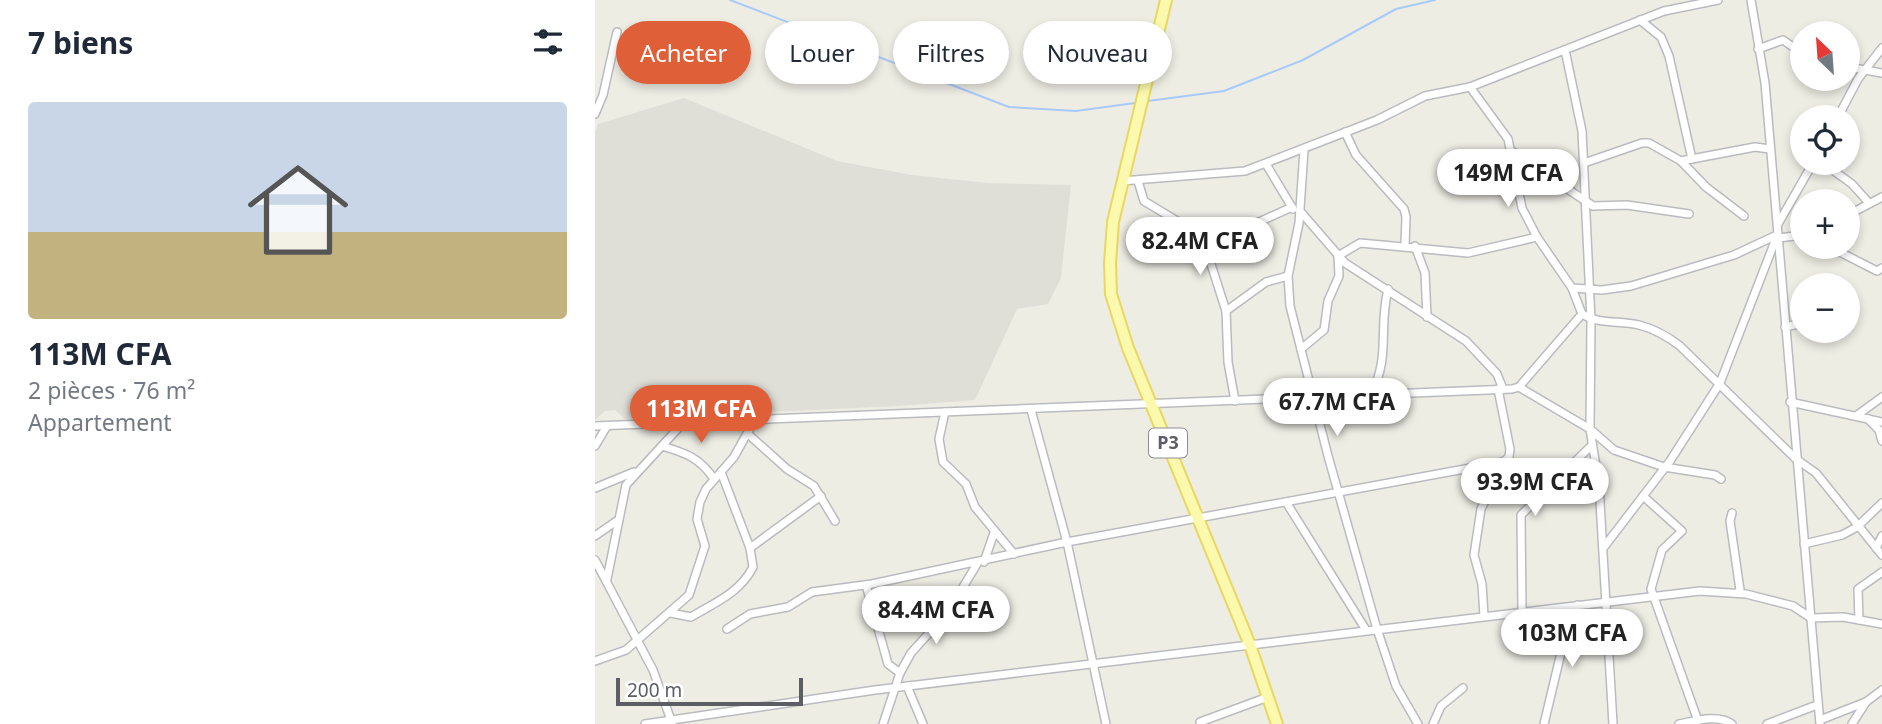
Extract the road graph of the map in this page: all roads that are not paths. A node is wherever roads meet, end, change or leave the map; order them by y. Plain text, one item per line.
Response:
1 (1166, 0) edge
2 (1718, 0) edge
3 (1751, 0) edge
4 (1640, 20) junction
5 (616, 36) edge
6 (1790, 45) edge
7 (1882, 48) edge
8 (1758, 49) junction
9 (1565, 50) junction
10 (1860, 70) edge
11 (1865, 71) junction
12 (1882, 73) edge
13 (1470, 87) junction
14 (1845, 105) edge
15 (595, 114) edge
16 (1345, 132) junction
17 (1304, 149) junction
18 (1770, 149) junction
19 (1513, 152) junction
20 (1692, 159) junction
21 (1682, 161) junction
22 (1584, 163) junction
23 (1266, 164) junction
24 (1806, 175) edge
25 (1841, 175) edge
26 (1122, 181) junction
27 (1138, 181) junction
28 (1882, 197) edge
29 (1586, 202) junction
30 (1868, 203) junction
31 (1292, 207) junction
32 (1860, 208) edge
33 (1689, 214) dead end
34 (1300, 215) junction
35 (1744, 216) dead end
36 (1778, 225) junction
37 (1790, 236) edge
38 (1537, 237) junction
39 (1778, 237) junction
40 (1206, 246) junction
41 (1405, 246) junction
42 (1415, 246) junction
43 (1338, 256) junction
44 (1854, 259) edge
45 (1882, 268) edge
46 (1288, 276) junction
47 (1590, 288) junction
48 (1388, 289) junction
49 (1572, 289) junction
50 (1226, 311) junction
51 (1582, 314) junction
52 (1427, 317) junction
53 (1591, 320) junction
54 (1790, 326) edge
55 (1785, 327) junction
56 (1301, 349) junction
57 (1720, 383) junction
58 (1519, 387) junction
59 (1501, 389) junction
60 (1371, 395) junction
61 (1312, 397) junction
62 (1882, 397) edge
63 (1235, 401) junction
64 (1790, 402) junction
65 (1151, 403) junction
66 (1031, 410) junction
67 (945, 412) junction
68 (1856, 416) junction
69 (1868, 418) junction
70 (754, 421) junction
71 (1882, 422) edge
72 (682, 424) junction
73 (595, 426) edge
74 (607, 426) junction
75 (1590, 429) junction
76 (748, 434) junction
77 (1882, 441) edge
78 (1592, 444) junction
79 (595, 446) edge
80 (663, 446) junction
81 (1796, 459) junction
82 (1664, 467) junction
83 (1483, 468) junction
84 (635, 472) junction
85 (721, 472) junction
86 (714, 479) junction
87 (1721, 479) dead end
88 (595, 488) edge
89 (1338, 491) junction
90 (821, 496) junction
91 (1643, 496) junction
92 (1286, 502) junction
93 (1882, 503) edge
94 (1732, 513) dead end
95 (619, 519) junction
96 (1200, 519) junction
97 (835, 521) dead end
98 (1857, 527) junction
99 (994, 533) junction
100 (595, 536) edge
101 (1882, 536) edge
102 (1067, 542) junction
103 (1804, 544) junction
104 (750, 548) junction
105 (1604, 548) junction
106 (1879, 552) edge
107 (1014, 554) junction
108 (595, 560) edge
109 (981, 563) junction
110 (1882, 572) edge
111 (606, 580) junction
112 (866, 585) junction
113 (1737, 593) junction
114 (1654, 597) junction
115 (1604, 602) junction
116 (1578, 605) junction
117 (1522, 611) junction
118 (671, 613) junction
119 (1484, 616) junction
120 (1811, 618) junction
121 (1859, 620) junction
122 (1882, 624) edge
123 (727, 629) dead end
124 (1377, 629) junction
125 (1366, 630) junction
126 (636, 641) junction
127 (1250, 645) junction
128 (595, 661) edge
129 (1094, 664) junction
130 (900, 673) junction
131 (907, 686) junction
132 (896, 688) junction
133 (1462, 688) dead end
134 (1882, 690) edge
135 (1268, 697) junction
136 (1866, 702) junction
137 (1818, 705) junction
138 (672, 722) edge
139 (1200, 722) dead end
140 (1693, 722) edge
141 (1820, 722) edge
142 (645, 724) edge
143 (883, 724) edge
144 (923, 724) edge
145 (1106, 724) edge
146 (1277, 724) edge
147 (1417, 724) edge
148 (1433, 724) edge
149 (1543, 724) edge
150 (1613, 724) edge
151 (1679, 724) edge
152 (1732, 724) edge
153 (1767, 724) edge
154 (1852, 724) edge

1 - 26 main road, P3
2 - 4 street
3 - 8 street
4 - 9 street
4 - 20 street
5 - 15 street
6 - 8 street
7 - 11 street
8 - 18 street
9 - 13 street
9 - 22 street
10 - 11 street
11 - 12 street
11 - 14 street
13 - 16 street
13 - 19 street
16 - 17 street
16 - 41 street
17 - 23 street
17 - 34 street
18 - 20 street
18 - 36 street
19 - 29 street
19 - 38 street
20 - 21 street
21 - 22 street
21 - 35 street
22 - 29 street
23 - 27 street
23 - 31 street
24 - 36 street
25 - 30 street
26 - 27 street
26 - 65 main road, P3
27 - 40 street
28 - 30 street
29 - 33 street
29 - 47 street
30 - 32 street
31 - 34 street
31 - 40 street
34 - 43 street
34 - 46 street
36 - 39 street
37 - 39 street
38 - 42 street
38 - 49 street
39 - 47 street
39 - 55 street
39 - 57 street
40 - 50 street
41 - 42 street
41 - 43 street
42 - 52 street
43 - 48 street
43 - 56 street
44 - 45 street
46 - 50 street
46 - 56 street
47 - 49 street
47 - 53 street
48 - 52 street
48 - 60 street
49 - 51 street
50 - 63 street
51 - 53 street
51 - 58 street
52 - 59 street
53 - 57 street
53 - 75 street
54 - 55 street
55 - 64 street
56 - 61 street
57 - 81 street
57 - 82 street
58 - 59 street
58 - 75 street
59 - 60 street
59 - 83 street
60 - 61 street
61 - 63 street
61 - 89 street
62 - 68 street
63 - 65 street
64 - 68 street
64 - 81 street
65 - 66 street
65 - 96 main road, P3
66 - 67 street
66 - 102 street
67 - 70 street
67 - 99 street
68 - 69 street
69 - 71 street
69 - 77 street
70 - 72 street
70 - 76 street
72 - 74 street
72 - 80 street
73 - 74 street
74 - 79 street
75 - 78 street
75 - 82 street
76 - 85 street
76 - 90 street
78 - 105 street
78 - 117 street
80 - 84 street
80 - 86 street
81 - 98 street
81 - 103 street
82 - 87 street
82 - 91 street
83 - 89 street
83 - 119 street
84 - 88 street
84 - 95 street
85 - 86 street
85 - 104 street
86 - 118 street
89 - 92 street
89 - 124 street
90 - 97 street
90 - 104 street
91 - 105 street
91 - 114 street
92 - 96 street
92 - 125 street
93 - 98 street
94 - 113 street
95 - 100 street
95 - 111 street
96 - 102 street
96 - 127 main road, P3
98 - 103 street
98 - 106 street
99 - 107 street
99 - 109 street
101 - 106 street
102 - 107 street
102 - 129 street
103 - 120 street
104 - 118 street
105 - 115 street
107 - 109 street
108 - 111 street
109 - 112 street
109 - 130 street
110 - 121 street
111 - 126 street
112 - 123 street
112 - 130 street
113 - 114 street
113 - 120 street
114 - 115 street
114 - 140 street
115 - 116 street
115 - 150 street
116 - 117 street
116 - 149 street
117 - 119 street
118 - 126 street
119 - 124 street
120 - 121 street
120 - 137 street
121 - 122 street
124 - 125 street
124 - 147 street
125 - 127 street
126 - 128 street
126 - 138 street
127 - 129 street
127 - 135 main road, P3
129 - 131 street
129 - 145 street
130 - 132 street
131 - 132 street
131 - 144 street
132 - 138 street
132 - 143 street
133 - 148 street
134 - 136 street
135 - 139 street
135 - 146 main road, P3
136 - 141 street
136 - 154 street
137 - 141 street
137 - 153 street
138 - 142 street
140 - 151 street
140 - 152 street

